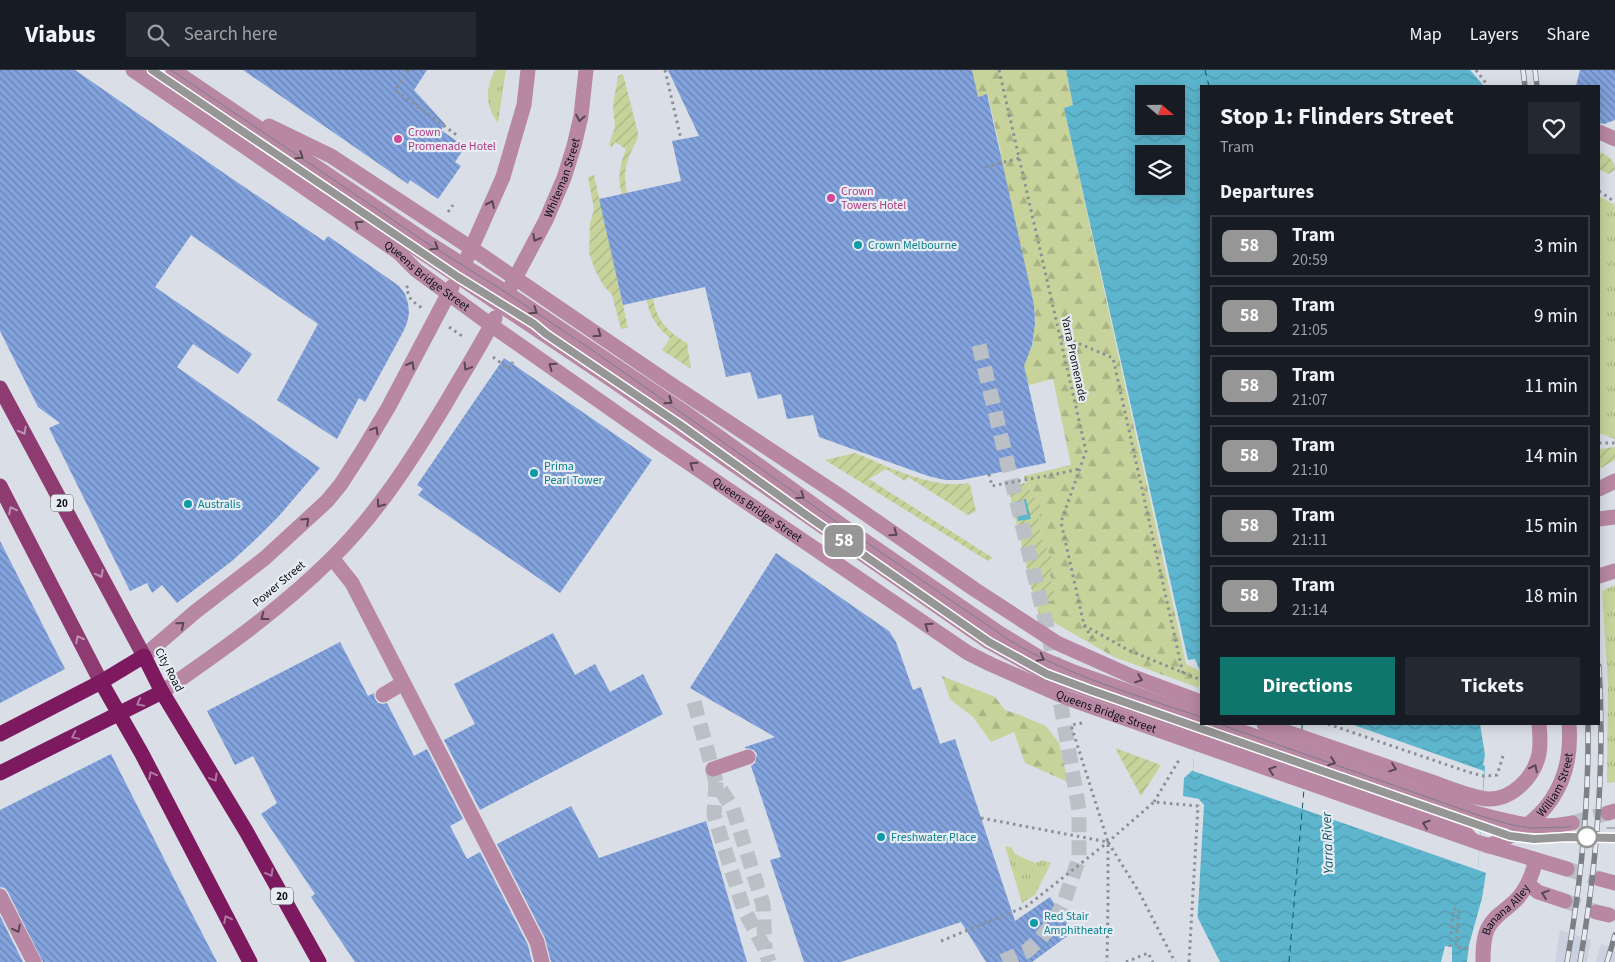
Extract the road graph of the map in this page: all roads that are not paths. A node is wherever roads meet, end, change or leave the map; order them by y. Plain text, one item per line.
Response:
1 (133, 70) edge
2 (151, 70) edge
3 (173, 70) edge
4 (186, 70) edge
5 (528, 70) edge
6 (586, 70) edge
7 (1600, 132) edge
8 (1615, 139) edge
9 (471, 248) junction
10 (461, 271) junction
11 (515, 277) junction
12 (448, 294) junction
13 (504, 299) junction
14 (491, 325) junction
15 (0, 388) edge
16 (694, 409) junction
17 (677, 425) junction
18 (658, 442) junction
19 (1615, 481) edge
20 (0, 486) edge
21 (1600, 488) edge
22 (1615, 517) edge
23 (1600, 519) edge
24 (332, 558) junction
25 (1615, 571) edge
26 (1600, 576) edge
27 (1011, 612) junction
28 (994, 637) junction
29 (968, 653) junction
30 (144, 656) junction
31 (101, 682) junction
32 (403, 683) junction
33 (162, 692) junction
34 (383, 695) dead end
35 (1198, 712) edge
36 (118, 714) junction
37 (1223, 725) edge
38 (1229, 725) edge
39 (1267, 725) edge
40 (1539, 725) edge
41 (1569, 725) edge
42 (0, 734) edge
43 (748, 757) dead end
44 (713, 769) dead end
45 (0, 773) edge
46 (1501, 797) junction
47 (1482, 815) junction
48 (1572, 823) tunnel mouth
49 (1526, 826) junction
50 (1480, 843) junction
51 (1536, 860) junction
52 (1568, 869) tunnel mouth
53 (1600, 879) tunnel mouth
54 (1528, 884) junction
55 (1615, 884) edge
56 (0, 896) edge
57 (1564, 901) tunnel mouth
58 (1483, 955) edge
59 (34, 962) edge
60 (250, 962) edge
61 (319, 962) edge
62 (542, 962) edge

12 -> 1 street, Queens Bridge Street
2 - 10 street, Queens Bridge Street
3 -> 10 street, Queens Bridge Street
4 - 9 street, Queens Bridge Street
9 -> 5 street
6 -> 11 street, Whiteman Street
7 - 8 street
9 - 10 street
9 - 11 street, Queens Bridge Street
10 - 12 street
10 - 13 street, Queens Bridge Street
11 - 13 street, Whiteman Street
11 -> 16 street, Queens Bridge Street
12 - 14 street, Queens Bridge Street
30 -> 12 street
13 - 14 street, Power Street
13 -> 16 street, Queens Bridge Street
13 - 17 street, Queens Bridge Street
18 -> 14 street, Queens Bridge Street
14 -> 24 street, Power Street
15 -> 30 main road, City Road / 20
16 - 17 street
16 -> 27 street, Queens Bridge Street
16 -> 28 street, Queens Bridge Street
17 - 18 street
17 - 28 street, Queens Bridge Street
29 -> 18 street, Queens Bridge Street
19 - 21 street
31 -> 20 main road
22 - 23 street
24 - 32 street
24 -> 33 street, Power Street
25 - 26 street
27 - 28 street
27 -> 35 street, Queens Bridge Street
28 - 29 street
28 - 35 street, Queens Bridge Street
50 -> 29 street, Queens Bridge Street
30 - 31 highway
30 - 33 highway, City Road / 20
31 - 36 highway
31 - 42 highway
32 - 34 street
32 - 62 street
33 -> 36 highway, Power Street
33 -> 61 highway, City Road / 20
36 -> 45 highway, Power Street
60 -> 36 highway
37 -> 47 street
38 - 50 street, Queens Bridge Street
39 -> 46 street
46 -> 40 street, William Street
41 - 49 street, William Street
43 - 44 street
46 - 47 street
47 - 49 street
48 - 49 street
49 - 50 street, William Street
50 - 51 street, Queens Bridge Street
51 - 52 street, Queens Bridge Street
51 - 54 street, Banana Alley
53 - 55 street
57 -> 54 street
54 - 58 street, Banana Alley
56 -> 59 street

